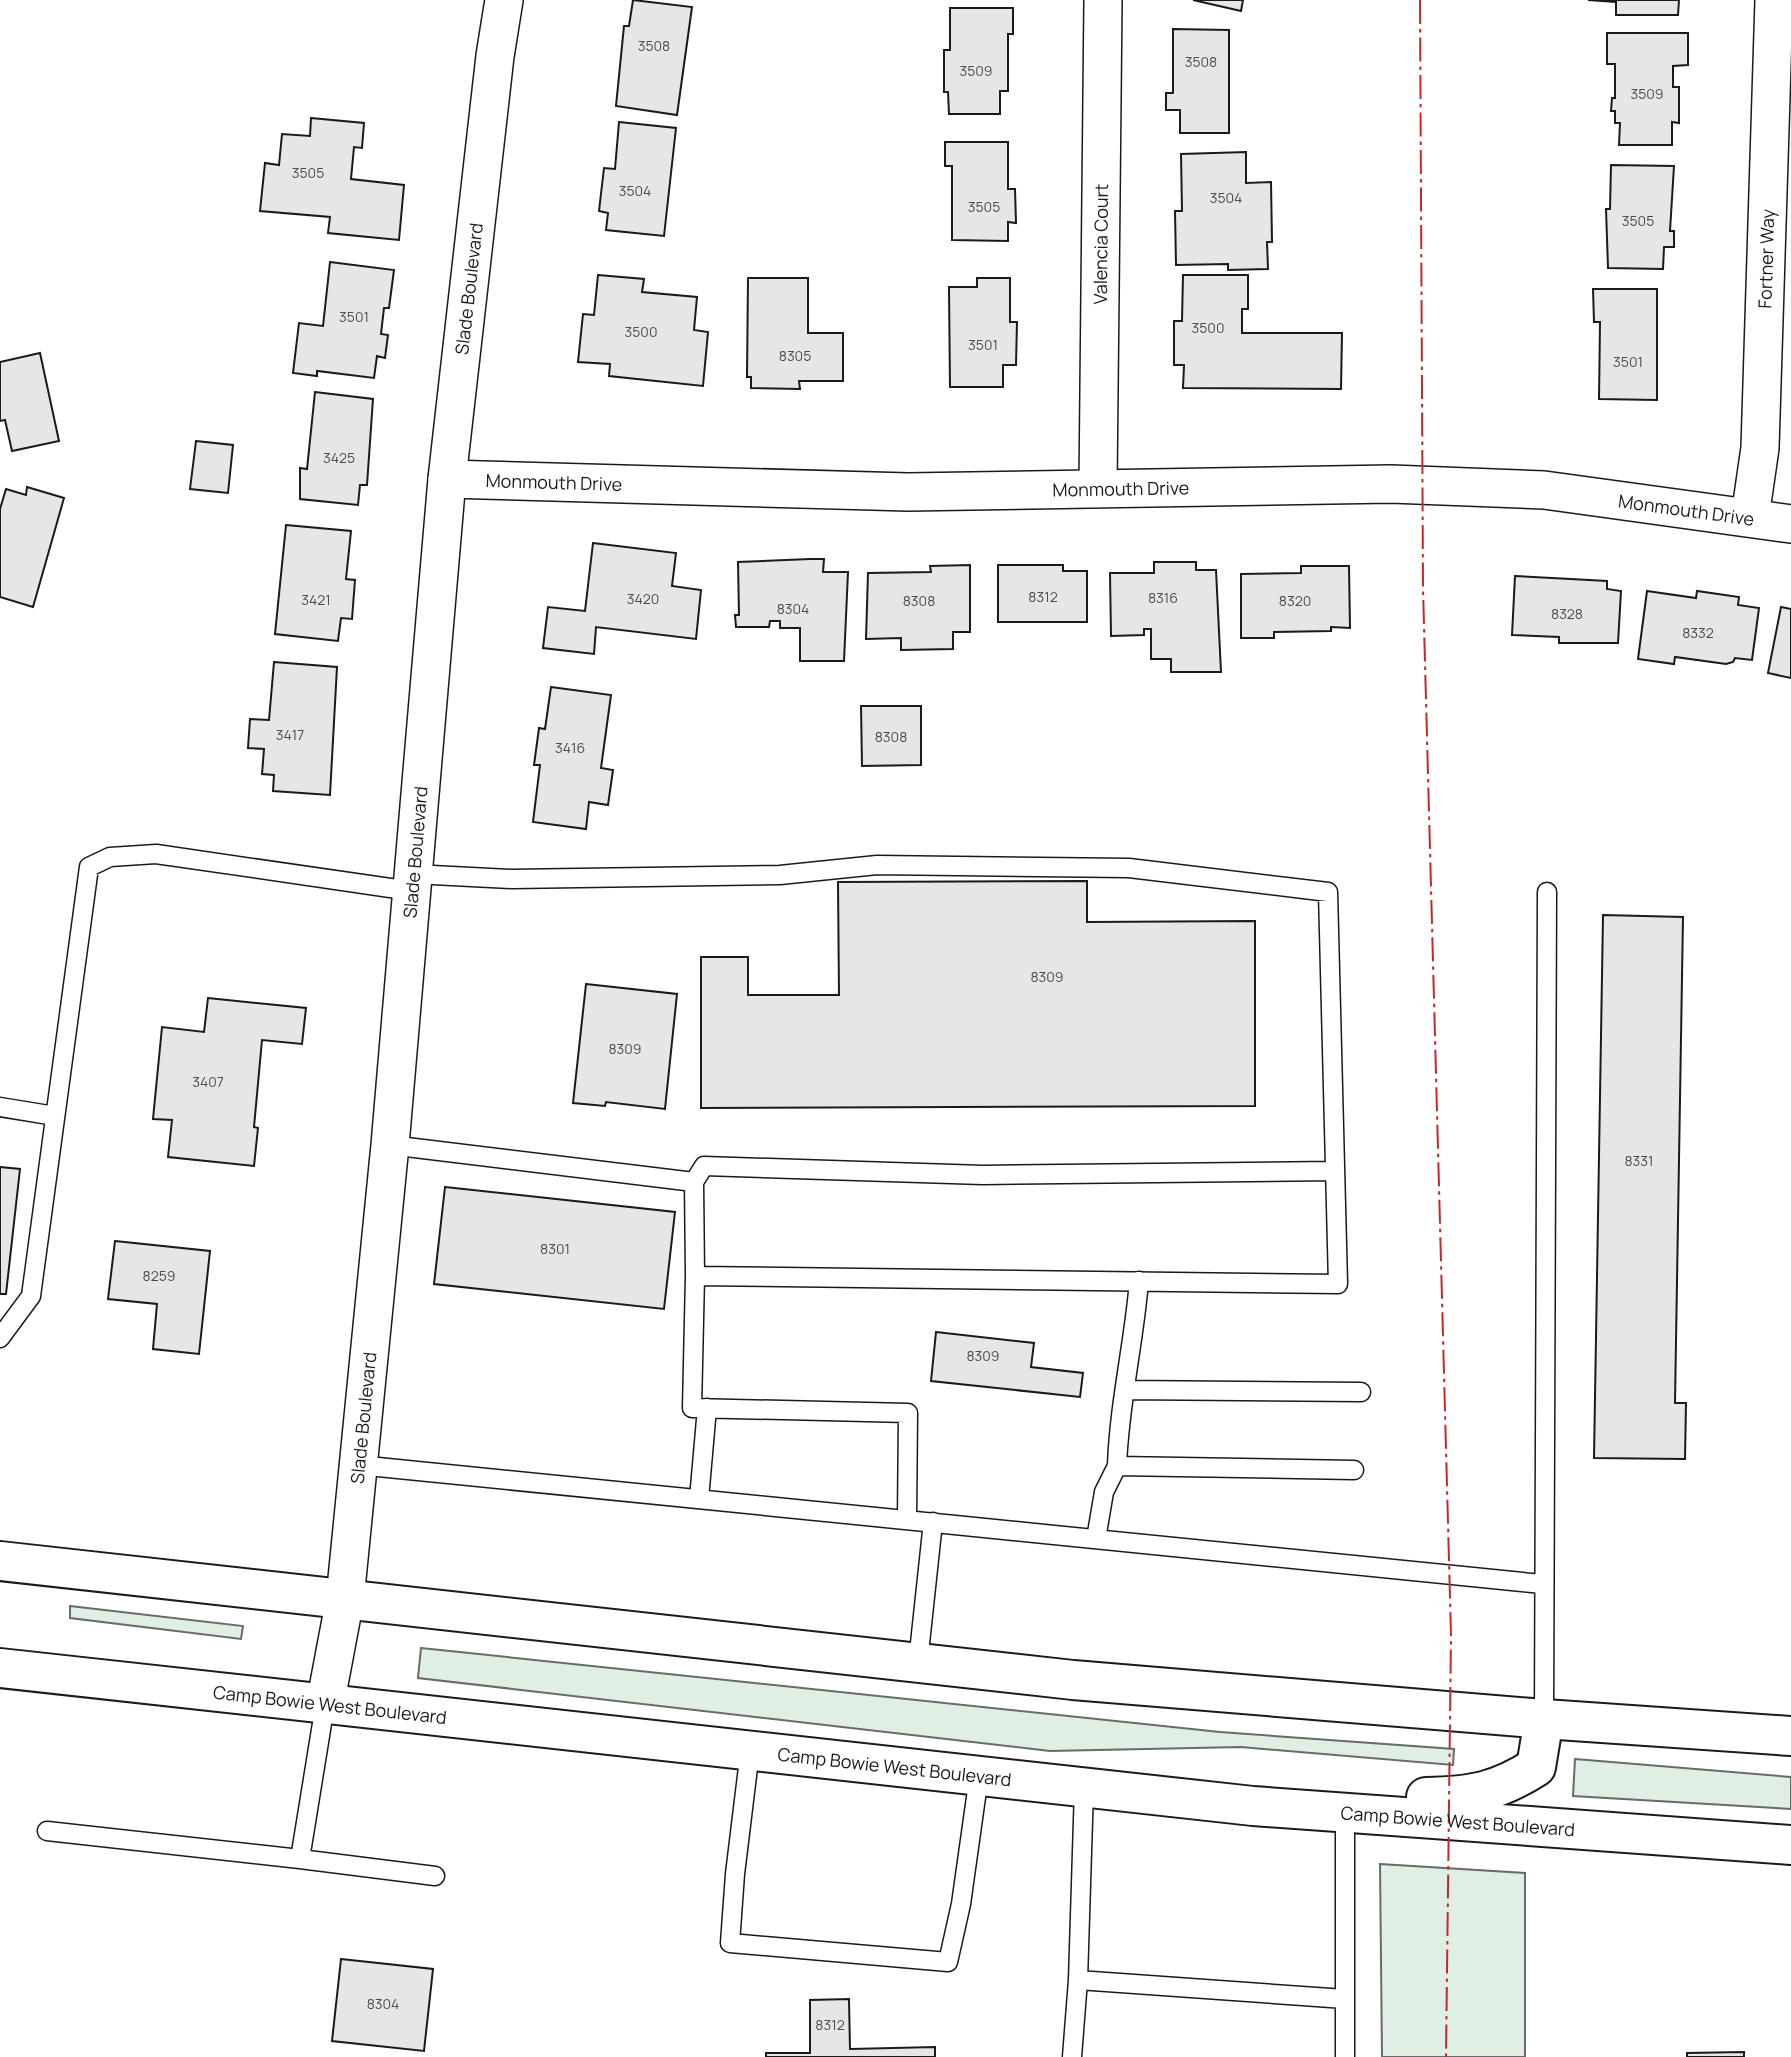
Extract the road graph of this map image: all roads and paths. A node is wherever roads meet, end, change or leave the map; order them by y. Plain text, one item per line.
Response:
1 (504, 0) edge
2 (1103, 0) edge
3 (1774, 0) edge
4 (447, 479) junction
5 (1098, 487) junction
6 (1750, 517) junction
7 (1791, 524) edge
8 (412, 882) junction
9 (1547, 891) dead end
10 (0, 1107) edge
11 (55, 1116) junction
12 (390, 1146) junction
13 (1334, 1171) junction
14 (694, 1182) junction
15 (695, 1276) junction
16 (1139, 1281) junction
17 (0, 1338) edge
18 (1125, 1390) junction
19 (1361, 1392) dead end
20 (707, 1408) junction
21 (358, 1465) junction
22 (1117, 1466) junction
23 (1354, 1470) dead end
24 (699, 1499) junction
25 (907, 1520) junction
26 (933, 1522) junction
27 (1096, 1539) junction
28 (0, 1560) edge
29 (1542, 1584) junction
30 (345, 1599) junction
31 (918, 1662) junction
32 (0, 1668) edge
33 (325, 1705) junction
34 (1544, 1719) junction
35 (1791, 1736) edge
36 (750, 1751) junction
37 (979, 1776) junction
38 (1084, 1788) junction
39 (1253, 1806) junction
40 (1345, 1811) junction
41 (47, 1831) dead end
42 (1791, 1844) edge
43 (300, 1858) junction
44 (435, 1876) dead end
45 (1078, 1980) junction
46 (1345, 1999) junction
47 (1072, 2057) edge
48 (1345, 2057) edge

1 - 4 street, Slade Boulevard
2 - 5 street, Valencia Court
3 - 6 street, Fortner Way
4 - 5 street, Monmouth Drive
4 - 8 street, Slade Boulevard
5 - 6 street, Monmouth Drive
6 - 7 street, Monmouth Drive
8 - 11 lane
8 - 12 street, Slade Boulevard
8 - 13 lane
9 - 29 lane
10 - 11 lane
11 - 17 lane
12 - 14 lane
12 - 21 street, Slade Boulevard
13 - 14 lane
13 - 16 lane
14 - 15 lane
15 - 16 lane
15 - 20 lane
16 - 18 lane
18 - 19 lane
18 - 22 lane
20 - 24 lane
20 - 25 lane
21 - 24 lane
21 - 30 street, Slade Boulevard
22 - 23 lane
22 - 27 lane
24 - 25 lane
25 - 26 lane
26 - 27 lane
26 - 31 lane
27 - 29 lane
28 - 30 main road
29 - 34 lane
30 - 31 main road
30 - 33 street, Slade Boulevard
31 - 34 main road
32 - 33 main road, Camp Bowie West Boulevard
33 - 36 main road, Camp Bowie West Boulevard
33 - 43 lane
34 - 35 main road
34 - 39 main road
36 - 37 main road, Camp Bowie West Boulevard
36 - 37 lane
37 - 38 main road, Camp Bowie West Boulevard
38 - 39 main road, Camp Bowie West Boulevard
38 - 45 lane
39 - 40 main road, Camp Bowie West Boulevard
40 - 42 main road, Camp Bowie West Boulevard
40 - 46 lane
41 - 43 lane
43 - 44 lane
45 - 46 lane
45 - 47 lane
46 - 48 lane

